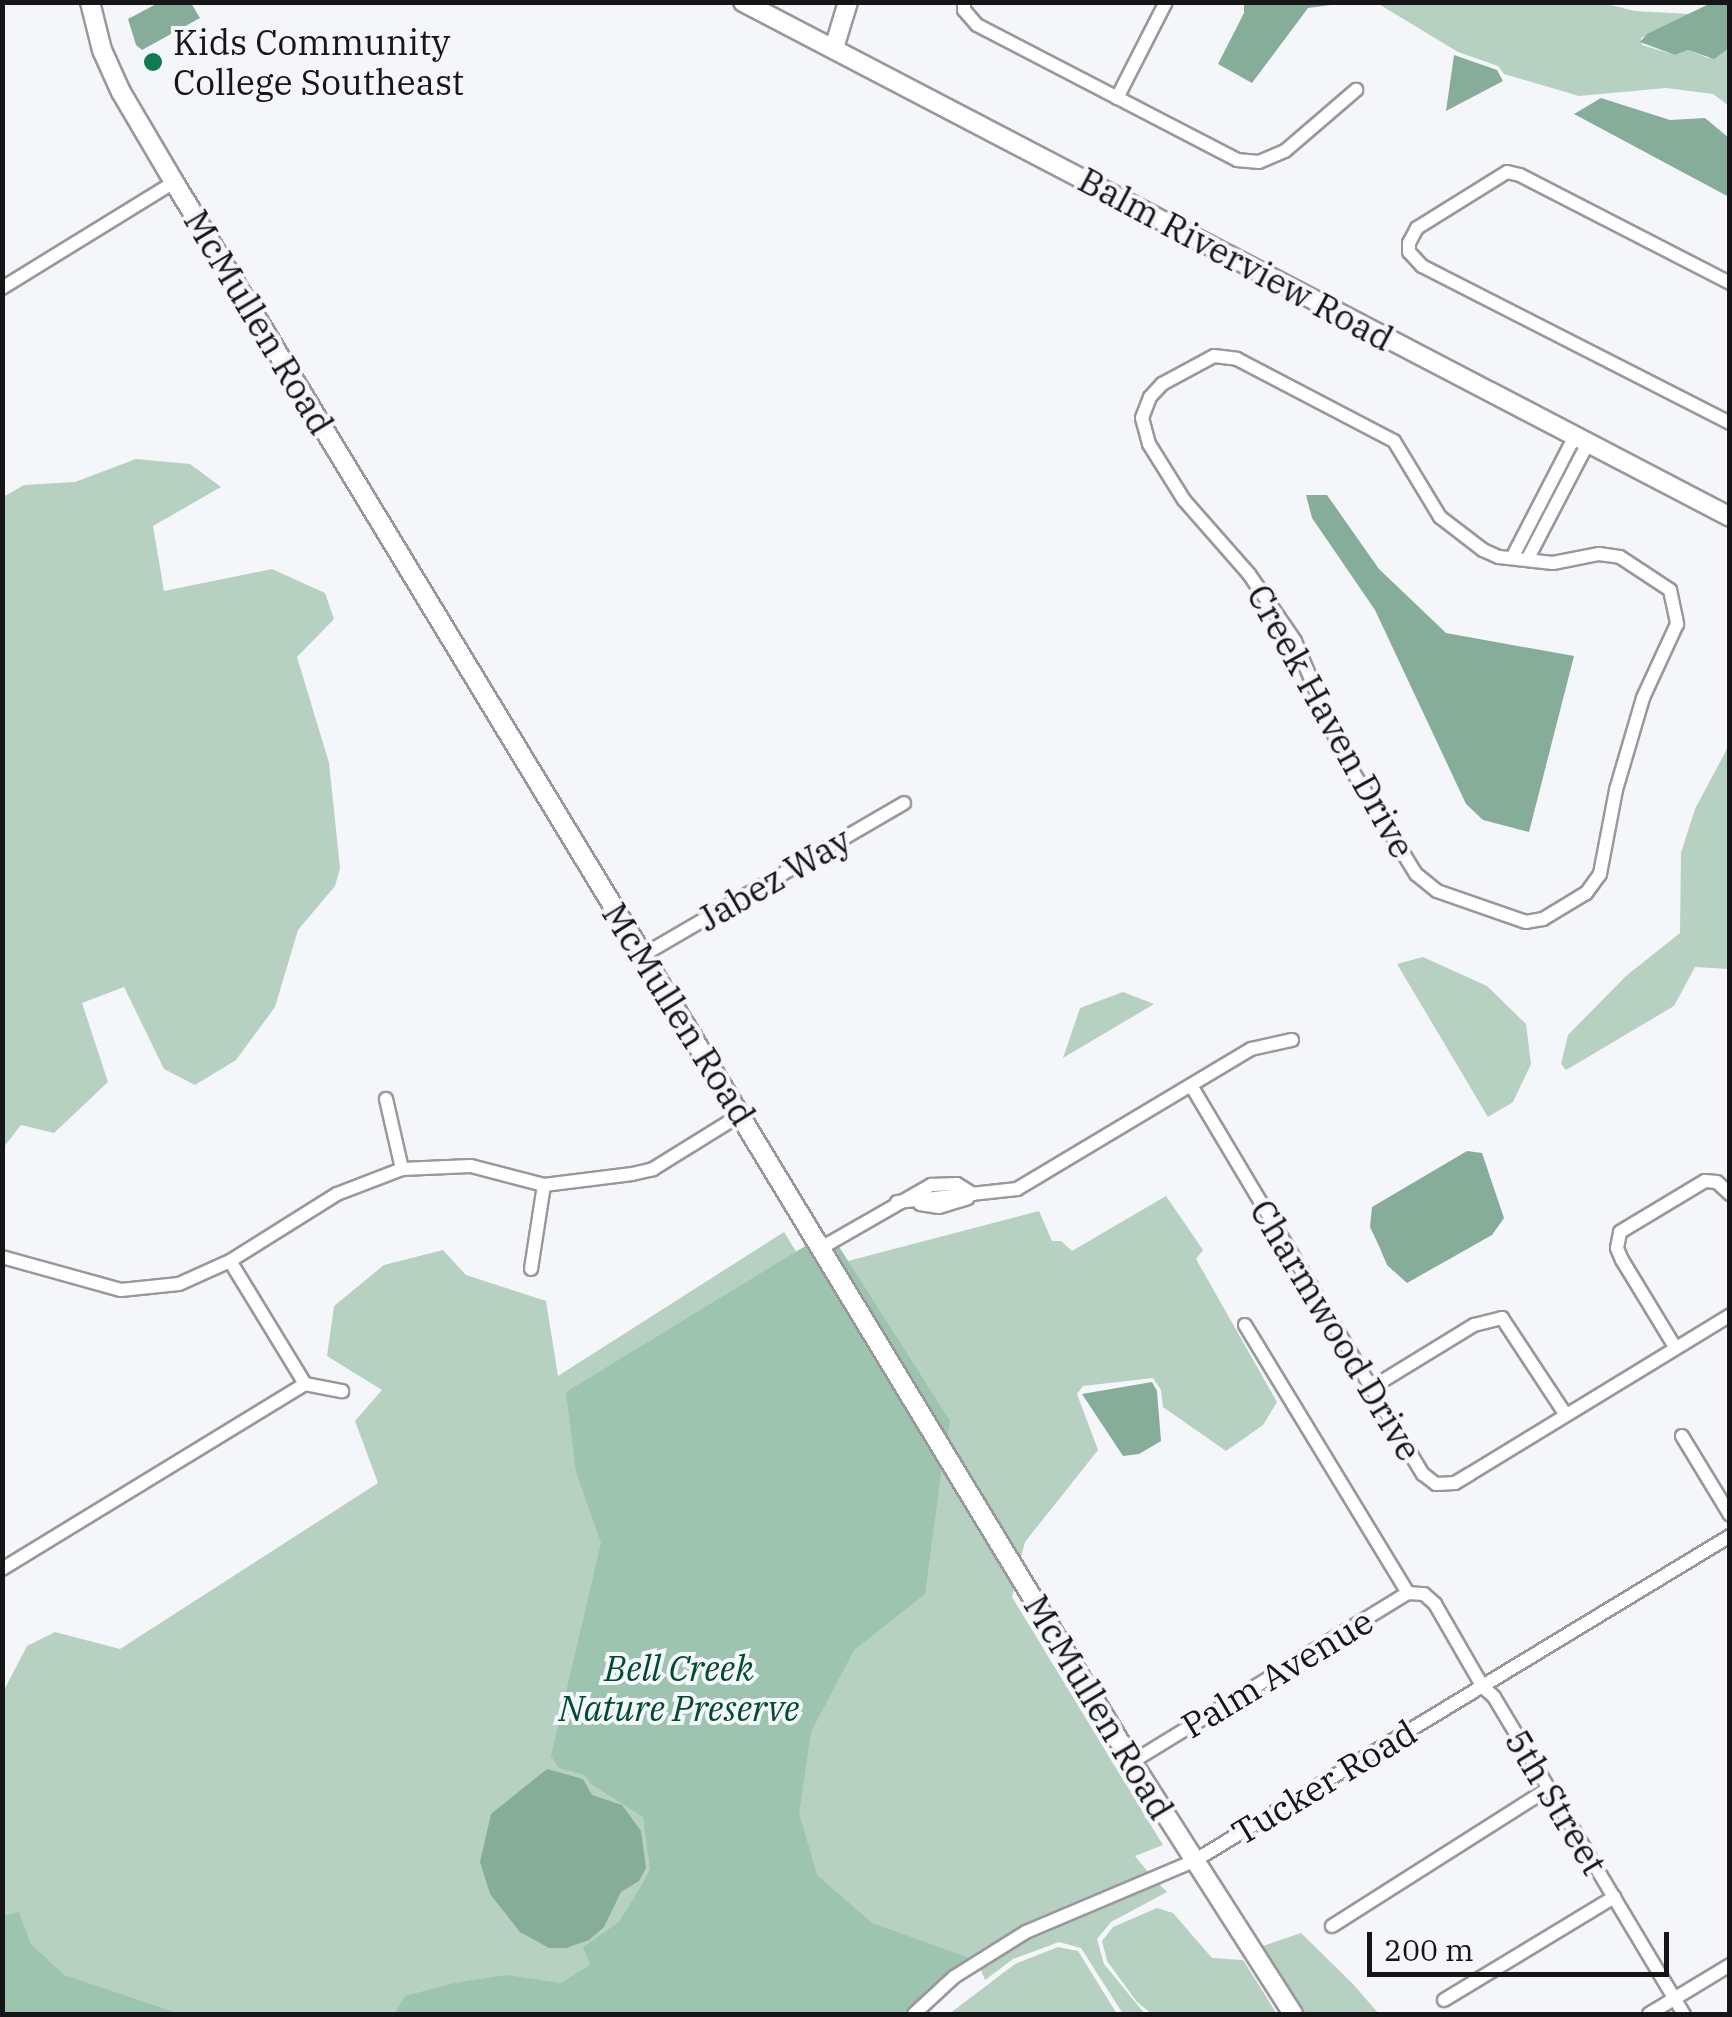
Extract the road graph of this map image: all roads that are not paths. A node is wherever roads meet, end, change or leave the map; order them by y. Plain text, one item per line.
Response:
1 (90, 2) edge
2 (743, 2) edge
3 (848, 2) edge
4 (964, 2) edge
5 (1166, 2) edge
6 (834, 48) junction
7 (1356, 90) dead end
8 (1117, 98) junction
9 (174, 182) junction
10 (1730, 283) edge
11 (2, 288) edge
12 (1730, 424) edge
13 (1581, 440) junction
14 (1730, 516) edge
15 (1512, 558) junction
16 (1527, 560) junction
17 (904, 803) dead end
18 (643, 956) junction
19 (1292, 1040) dead end
20 (1192, 1086) junction
21 (386, 1099) dead end
22 (740, 1115) junction
23 (402, 1169) junction
24 (544, 1185) junction
25 (973, 1194) junction
26 (1730, 1194) edge
27 (897, 1202) junction
28 (821, 1248) junction
29 (2, 1257) edge
30 (230, 1261) junction
31 (531, 1269) dead end
32 (1730, 1315) edge
33 (1246, 1325) dead end
34 (1675, 1347) junction
35 (305, 1384) junction
36 (1371, 1388) junction
37 (342, 1391) dead end
38 (1566, 1414) junction
39 (1682, 1436) dead end
40 (1730, 1515) edge
41 (1730, 1536) edge
42 (2, 1569) edge
43 (1408, 1593) junction
44 (1424, 1594) joint
45 (1482, 1686) junction
46 (1132, 1762) junction
47 (1546, 1790) junction
48 (1194, 1860) junction
49 (1614, 1897) junction
50 (1332, 1926) dead end
51 (1730, 1965) edge
52 (1675, 1998) junction
53 (1444, 2000) dead end
54 (914, 2014) edge
55 (1293, 2014) edge
56 (1649, 2014) edge
57 (1684, 2014) edge

1 - 9 street, McMullen Road
2 - 6 street, Balm Riverview Road
3 - 6 street
4 - 8 street
5 - 8 street
6 - 13 street, Balm Riverview Road
7 - 8 street
9 - 11 street
9 - 18 street, McMullen Road
10 - 12 street
13 - 14 street, Balm Riverview Road
13 - 15 street
13 - 16 street
15 - 16 street, Creek Haven Drive
15 - 16 street, Creek Haven Drive
17 - 18 street, Jabez Way
18 - 22 street, McMullen Road
19 - 20 street
20 - 25 street
20 - 36 street, Charmwood Drive
21 - 23 street
22 - 24 street
22 - 28 street, McMullen Road
23 - 24 street
23 - 30 street
24 - 31 street
25 - 27 street
25 - 27 street
26 - 34 street
27 - 28 street
28 - 46 street, McMullen Road
29 - 30 street
30 - 35 street
32 - 34 street, Charmwood Drive
33 - 43 street
34 - 38 street, Charmwood Drive
35 - 37 street
35 - 42 street
36 - 38 street
36 - 38 street, Charmwood Drive
39 - 40 street
41 - 45 street, Tucker Road
43 - 44 street, Palm Avenue
43 - 46 street, Palm Avenue
44 - 45 street, 5th Street
45 - 47 street, 5th Street
45 - 48 street, Tucker Road
46 - 48 street, McMullen Road
47 - 49 street, 5th Street
47 - 50 street
48 - 54 street, Tucker Road
48 - 55 street, McMullen Road
49 - 52 street, 5th Street
49 - 53 street
51 - 52 street
52 - 56 street
52 - 57 street, 5th Street

